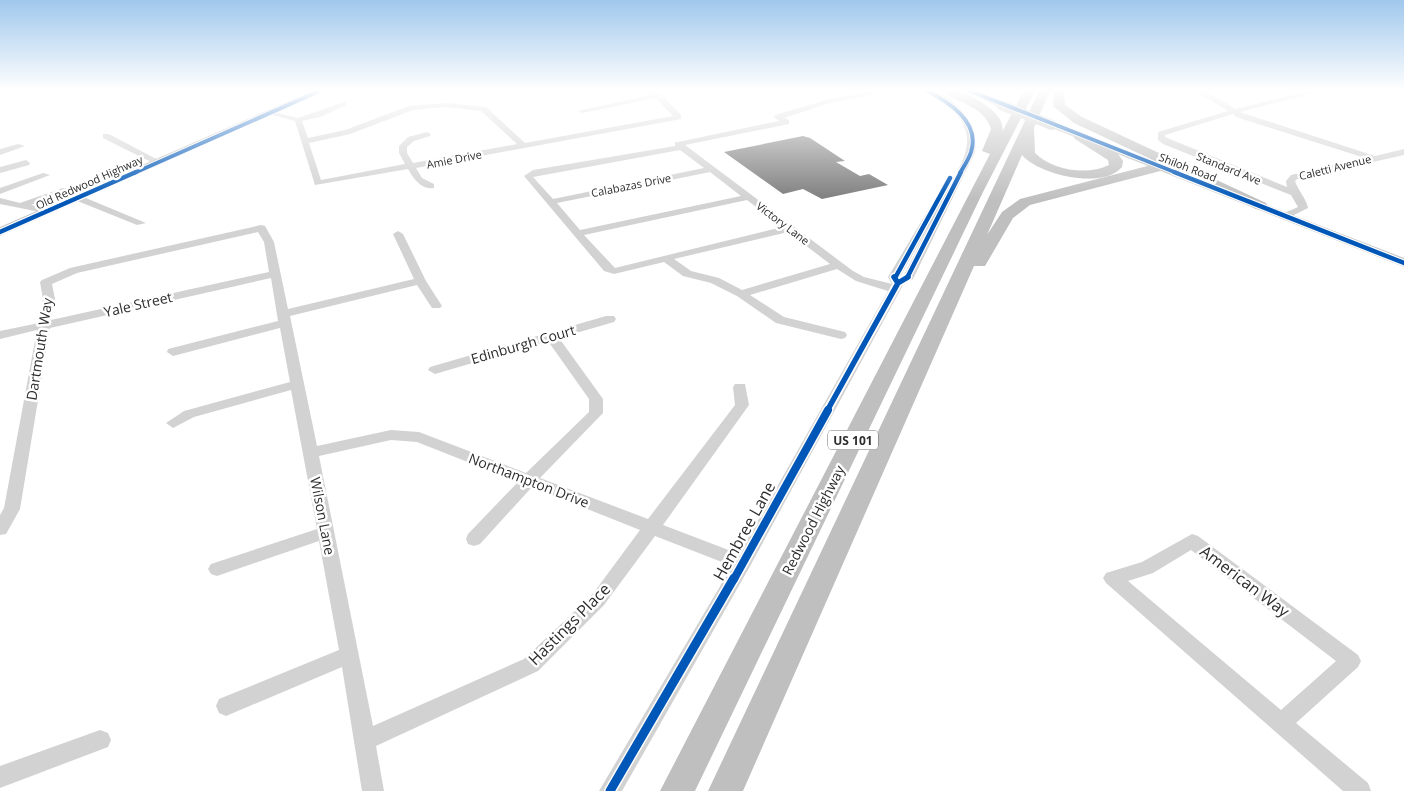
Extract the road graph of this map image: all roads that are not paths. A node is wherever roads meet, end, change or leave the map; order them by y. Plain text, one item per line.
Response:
1 (239, 126) edge
2 (300, 126) edge
3 (363, 126) edge
4 (502, 126) edge
5 (627, 126) edge
6 (768, 126) edge
7 (961, 126) edge
8 (970, 126) edge
9 (997, 126) edge
10 (1010, 126) edge
11 (1014, 126) edge
12 (1025, 126) edge
13 (1054, 126) edge
14 (1091, 126) edge
15 (1183, 126) edge
16 (1275, 126) edge
17 (427, 134) dead end
18 (106, 136) dead end
19 (1078, 136) junction
20 (305, 141) junction
21 (680, 145) junction
22 (22, 146) dead end
23 (524, 146) junction
24 (0, 152) edge
25 (1404, 152) edge
26 (1372, 158) junction
27 (158, 162) junction
28 (26, 163) dead end
29 (412, 167) junction
30 (1159, 167) junction
31 (712, 169) junction
32 (0, 170) edge
33 (1139, 172) junction
34 (46, 176) dead end
35 (1195, 181) junction
36 (431, 186) dead end
37 (66, 190) dead end
38 (0, 191) edge
39 (976, 192) junction
40 (1294, 193) junction
41 (749, 197) junction
42 (78, 198) junction
43 (0, 201) edge
44 (550, 202) junction
45 (23, 205) junction
46 (1261, 206) junction
47 (47, 212) junction
48 (1285, 216) junction
49 (141, 223) dead end
50 (790, 228) junction
51 (0, 232) edge
52 (398, 234) dead end
53 (576, 234) junction
54 (269, 242) joint
55 (666, 258) junction
56 (1404, 263) edge
57 (839, 265) junction
58 (275, 274) junction
59 (958, 278) junction
60 (420, 281) junction
61 (896, 286) junction
62 (742, 294) junction
63 (436, 306) dead end
64 (284, 318) junction
65 (610, 319) dead end
66 (44, 325) junction
67 (0, 335) edge
68 (841, 335) dead end
69 (551, 336) junction
70 (173, 352) dead end
71 (436, 370) dead end
72 (297, 384) junction
73 (740, 387) dead end
74 (173, 423) dead end
75 (310, 453) junction
76 (529, 480) junction
77 (652, 527) junction
78 (0, 529) edge
79 (326, 532) junction
80 (474, 539) dead end
81 (743, 563) junction
82 (217, 569) dead end
83 (350, 655) junction
84 (226, 706) dead end
85 (1281, 723) junction
86 (100, 740) dead end
87 (365, 740) junction
88 (0, 778) edge
89 (373, 791) edge
90 (610, 791) edge
91 (677, 791) edge
92 (725, 791) edge
93 (1360, 791) edge

1 - 27 main road, Old Redwood Highway
2 - 20 street
3 - 20 street
4 - 23 street
5 - 23 street, Amie Drive
6 - 21 street
7 - 61 street, Hembree Lane
8 - 61 street, Hembree Lane
9 - 39 highway
10 - 39 highway, Redwood Highway / US 101
11 - 59 highway, Redwood Highway / US 101
12 - 19 highway
13 - 19 main road, Shiloh Road, bridge
14 - 46 highway
15 - 40 street, Standard Ave
16 - 26 street
17 - 29 street
18 - 27 street
19 - 30 main road, Shiloh Road
20 - 29 street, Amie Drive
21 - 31 street, Victory Lane
21 - 44 street
22 - 24 street
23 - 29 street, Amie Drive
25 - 26 street, Caletti Avenue
26 - 40 street, Caletti Avenue
27 - 42 main road, Old Redwood Highway
28 - 32 street
29 - 36 street
30 - 33 highway
30 - 35 main road, Shiloh Road
31 - 41 street, Victory Lane
31 - 44 street, Calabazas Drive
33 - 35 highway
33 - 59 highway
34 - 38 street
35 - 46 main road, Shiloh Road
37 - 45 street
39 - 91 highway, Redwood Highway / US 101
40 - 48 street, Caletti Avenue
41 - 50 street, Victory Lane
41 - 53 street
42 - 47 main road, Old Redwood Highway
42 - 49 street
43 - 45 street
44 - 53 street
45 - 47 street
46 - 48 main road, Shiloh Road
47 - 51 main road, Old Redwood Highway
48 - 56 main road, Shiloh Road
50 - 55 street
50 - 57 street, Victory Lane
52 - 60 street
53 - 55 street
54 - 58 street, Wilson Lane
54 - 66 street, Dartmouth Way
55 - 62 street
57 - 61 street, Victory Lane
57 - 62 street
58 - 64 street, Wilson Lane
58 - 66 street, Yale Street
59 - 92 highway, Redwood Highway / US 101
60 - 63 street
60 - 64 street
61 - 81 street, Hembree Lane
62 - 68 street
64 - 70 street
64 - 72 street, Wilson Lane
65 - 69 street, Edinburgh Court
66 - 67 street, Yale Street
66 - 78 street, Dartmouth Way
69 - 71 street, Edinburgh Court
69 - 76 street
72 - 74 street
72 - 75 street, Wilson Lane
73 - 77 street, Hastings Place
75 - 76 street, Northampton Drive
75 - 79 street, Wilson Lane
76 - 77 street, Northampton Drive
76 - 80 street
77 - 81 street, Northampton Drive
77 - 87 street, Hastings Place
79 - 82 street
79 - 83 street, Wilson Lane
81 - 90 street, Hembree Lane
83 - 84 street
83 - 87 street, Wilson Lane
85 - 85 street, American Way
85 - 93 street, American Way
86 - 88 street
87 - 89 street, Wilson Lane

